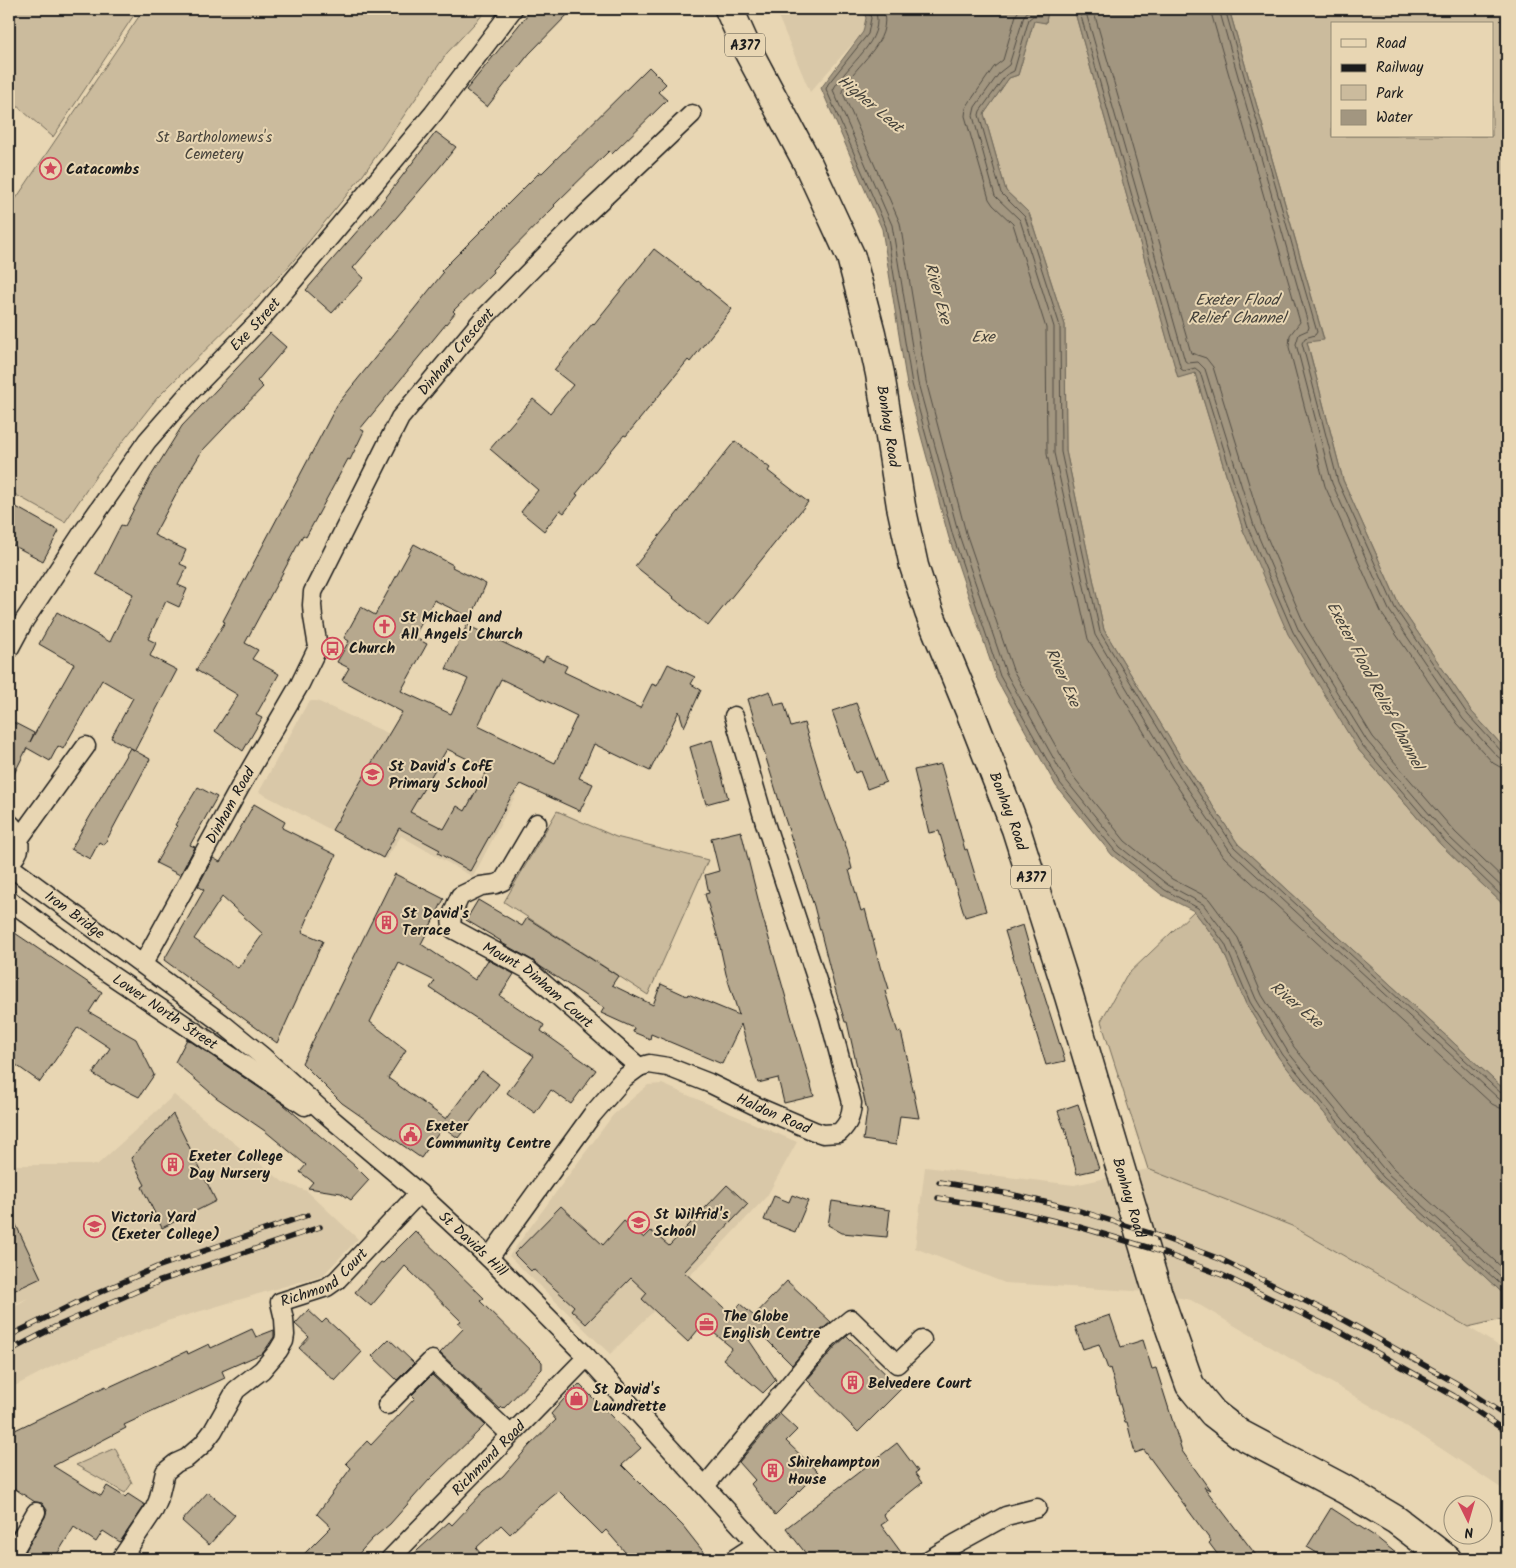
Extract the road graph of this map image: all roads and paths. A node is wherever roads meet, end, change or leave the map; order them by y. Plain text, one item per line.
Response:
1 (513, 9) edge
2 (729, 9) edge
3 (692, 114) dead end
4 (16, 617) edge
5 (318, 647) joint
6 (9, 649) edge
7 (734, 716) dead end
8 (86, 746) dead end
9 (9, 823) edge
10 (537, 823) dead end
11 (19, 839) junction
12 (9, 865) edge
13 (9, 900) edge
14 (143, 964) junction
15 (639, 1067) junction
16 (327, 1115) junction
17 (419, 1193) junction
18 (489, 1258) junction
19 (922, 1340) dead end
20 (587, 1357) junction
21 (387, 1405) dead end
22 (510, 1434) junction
23 (705, 1486) junction
24 (1037, 1508) dead end
25 (36, 1512) dead end
26 (757, 1544) junction
27 (395, 1557) edge
28 (9, 1559) edge
29 (121, 1559) edge
30 (734, 1559) edge
31 (770, 1559) edge
32 (930, 1559) edge
33 (1447, 1559) edge

1 - 4 street, Exe Street
2 - 33 highway, Bonhay Road / A377
3 - 5 street, Dinham Crescent
4 - 6 street, Exe Street
5 - 14 street, Dinham Road
7 - 15 street, Haldon Road
8 - 11 street
9 - 11 street
10 - 15 street, Mount Dinham Court
11 - 12 street
12 - 14 street, Iron Bridge
13 - 16 street, Lower North Street
14 - 16 street, St Davids Hill
15 - 18 street
16 - 17 street, St Davids Hill
17 - 18 street, St Davids Hill
17 - 29 street, Richmond Court
18 - 20 street, St Davids Hill
19 - 23 street
20 - 22 street, Richmond Road
20 - 23 street, St Davids Hill
21 - 22 street
22 - 27 street, Richmond Road
23 - 26 street, St Davids Hill
24 - 32 street
25 - 28 street
26 - 30 street
26 - 31 street, St Davids Hill

